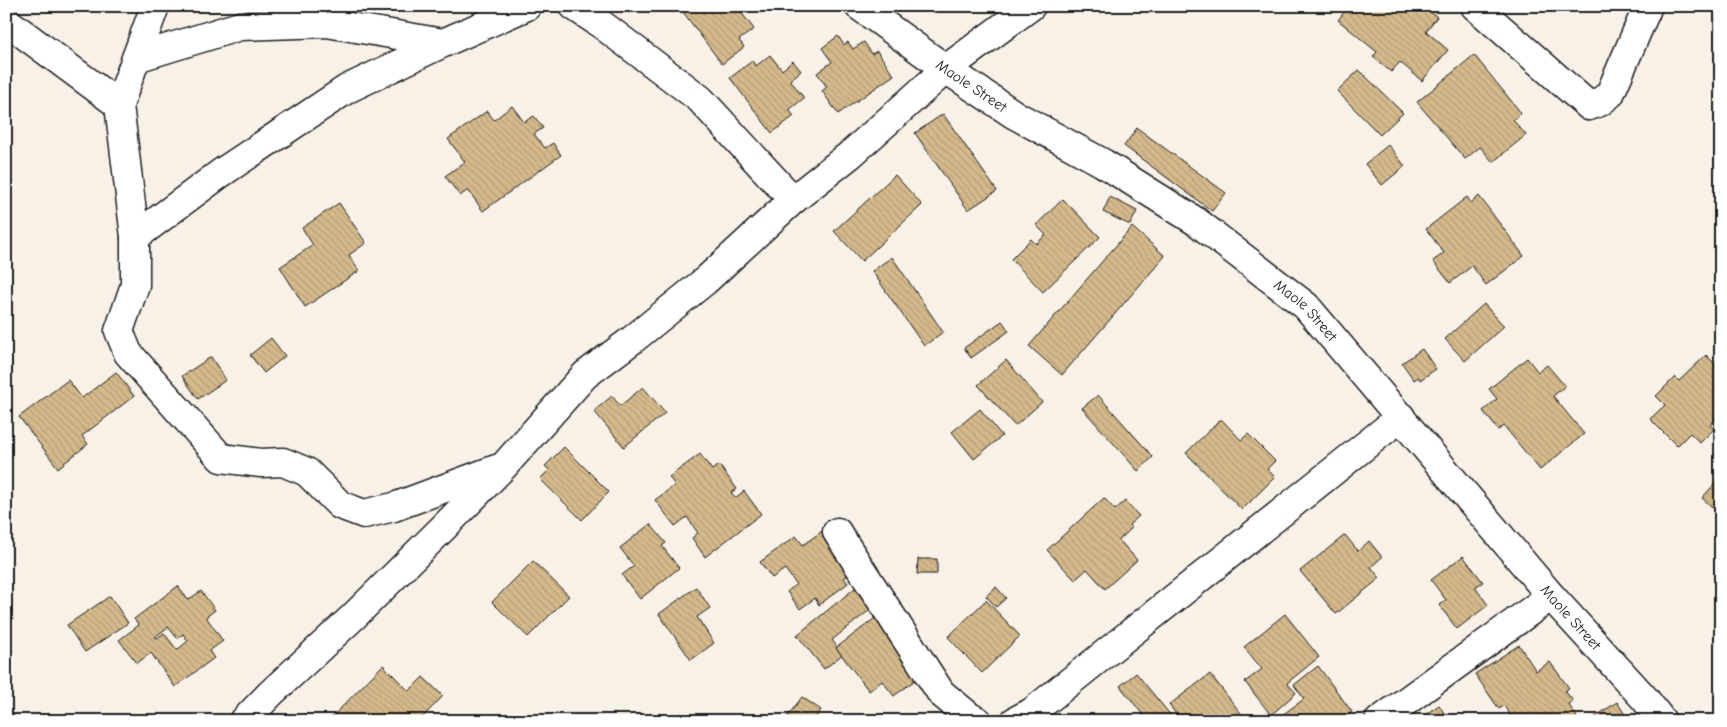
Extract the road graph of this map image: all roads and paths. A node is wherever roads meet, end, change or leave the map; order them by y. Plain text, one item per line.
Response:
1 (155, 6) edge
2 (527, 6) edge
3 (574, 6) edge
4 (859, 6) edge
5 (1032, 6) edge
6 (1475, 6) edge
7 (1648, 6) edge
8 (6, 21) edge
9 (443, 43) junction
10 (136, 58) junction
11 (946, 69) junction
12 (118, 104) junction
13 (793, 200) junction
14 (135, 238) junction
15 (1401, 416) junction
16 (503, 467) junction
17 (837, 532) dead end
18 (1551, 596) junction
19 (244, 721) edge
20 (978, 721) edge
21 (1015, 721) edge
22 (1379, 721) edge
23 (1662, 721) edge

1 - 10 street
2 - 9 street
3 - 13 street
4 - 11 street, Maole Street
5 - 11 street
6 - 7 street
8 - 12 street
9 - 10 street
9 - 14 street
10 - 12 street
11 - 13 street
11 - 15 street, Maole Street
12 - 14 street
13 - 16 street
14 - 16 street
15 - 18 street, Maole Street
15 - 21 street
16 - 19 street
17 - 20 street
18 - 22 street
18 - 23 street, Maole Street

